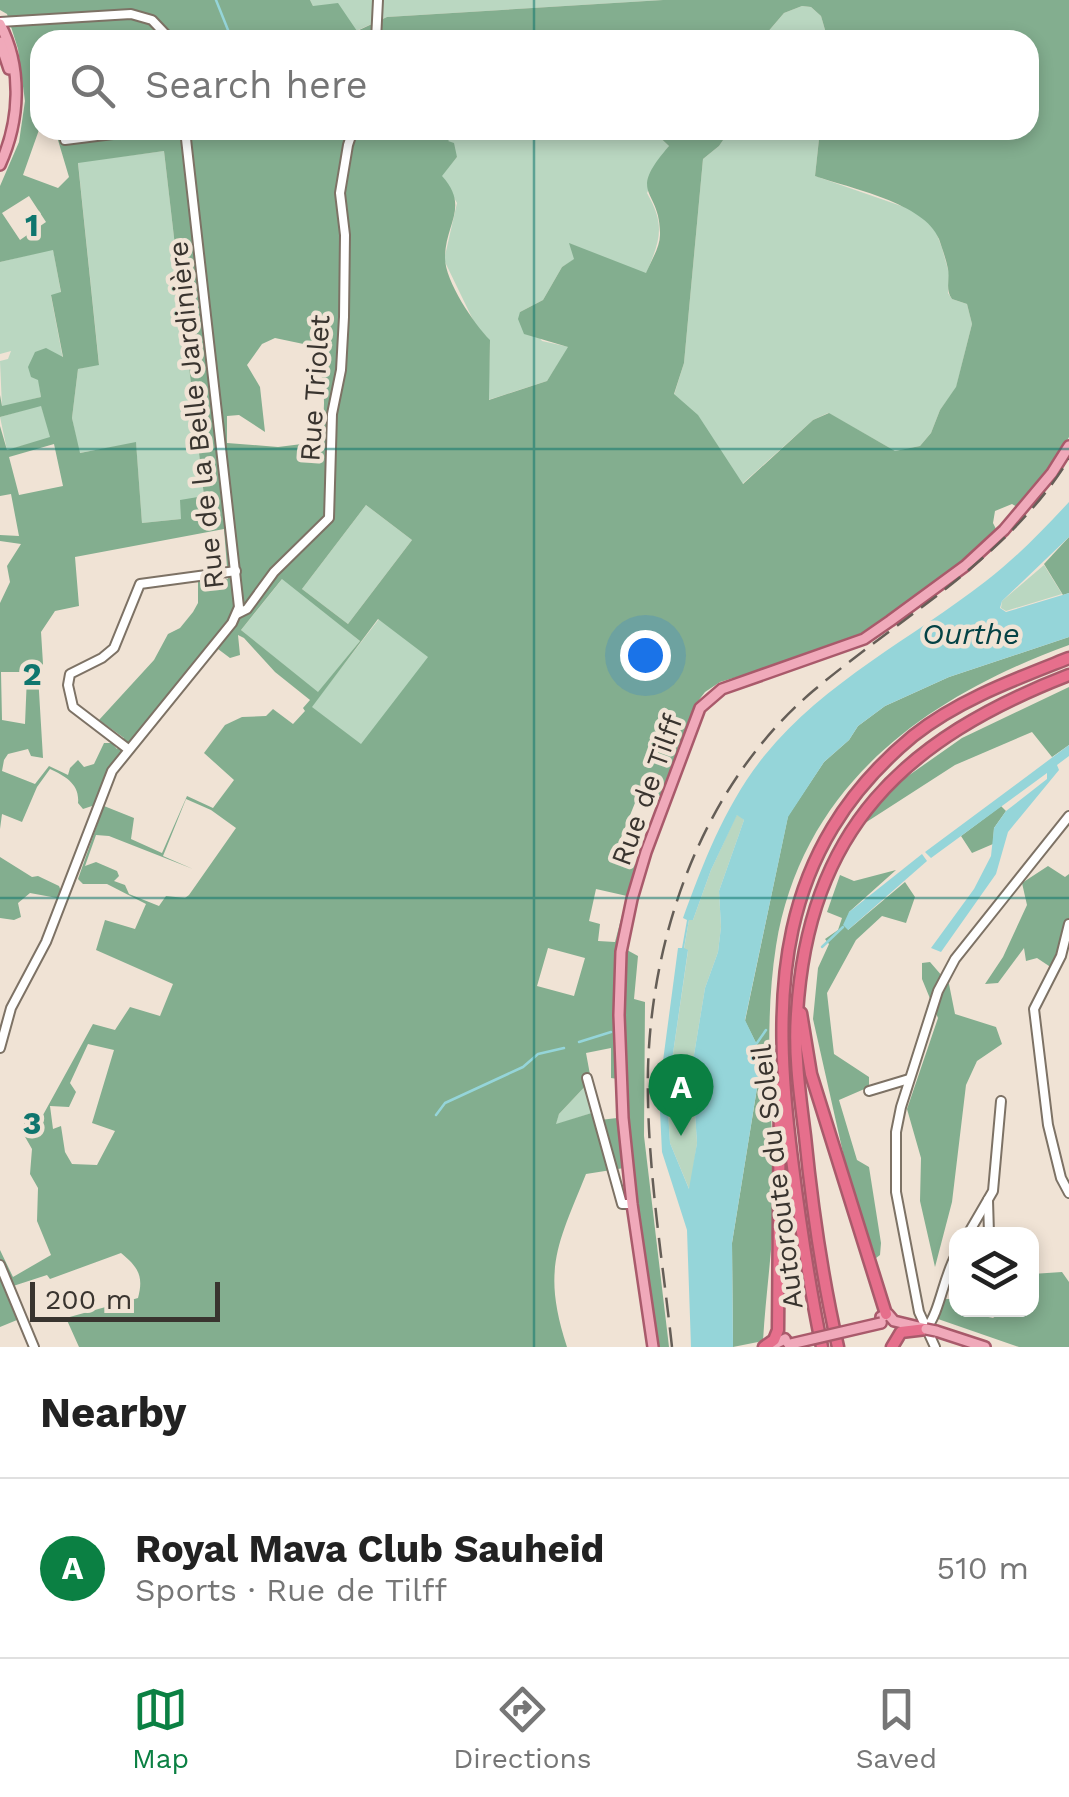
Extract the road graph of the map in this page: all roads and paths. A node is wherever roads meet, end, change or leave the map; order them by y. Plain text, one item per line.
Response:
1 (378, 0) edge
2 (0, 24) edge
3 (162, 30) edge
4 (376, 30) edge
5 (0, 42) edge
6 (15, 85) junction
7 (187, 140) edge
8 (352, 140) edge
9 (0, 166) edge
10 (1069, 446) edge
11 (236, 571) junction
12 (237, 614) junction
13 (1069, 658) edge
14 (1069, 675) edge
15 (128, 749) junction
16 (1069, 816) edge
17 (1069, 924) edge
18 (798, 1004) junction
19 (0, 1048) edge
20 (782, 1072) junction
21 (588, 1078) dead end
22 (909, 1079) junction
23 (869, 1091) dead end
24 (1001, 1102) dead end
25 (1069, 1193) edge
26 (988, 1200) junction
27 (632, 1204) junction
28 (972, 1227) edge
29 (989, 1227) edge
30 (0, 1266) edge
31 (949, 1267) edge
32 (779, 1301) junction
33 (887, 1321) junction
34 (926, 1329) junction
35 (779, 1345) edge
36 (34, 1347) edge
37 (653, 1347) edge
38 (822, 1347) edge
39 (838, 1347) edge
40 (892, 1347) edge
41 (935, 1347) edge
42 (985, 1347) edge

1 - 4 street
2 - 3 street
2 - 6 main road
5 - 6 main road
6 - 9 main road
7 - 11 street, Rue de la Belle Jardinière
8 - 12 street, Rue Triolet
10 - 27 main road, Rue de Tilff
11 - 12 street, Rue de la Belle Jardinière
11 - 15 street
12 - 15 street, Rue de la Belle Jardinière
13 - 20 highway, Autoroute du Soleil
14 - 18 highway, Autoroute du Soleil
15 - 19 street, Rue de la Belle Jardinière
16 - 22 street
17 - 25 street
18 - 33 highway
18 - 39 highway, Autoroute du Soleil
20 - 32 highway
20 - 38 highway, Autoroute du Soleil
21 - 27 street
22 - 23 street
22 - 34 street
24 - 26 street
26 - 28 street
26 - 29 street
27 - 37 main road, Rue de Tilff
30 - 36 street
31 - 34 street
32 - 35 highway
32 - 35 highway
33 - 34 main road
33 - 35 main road, bridge
33 - 40 highway
34 - 40 highway
34 - 41 street
34 - 42 main road

